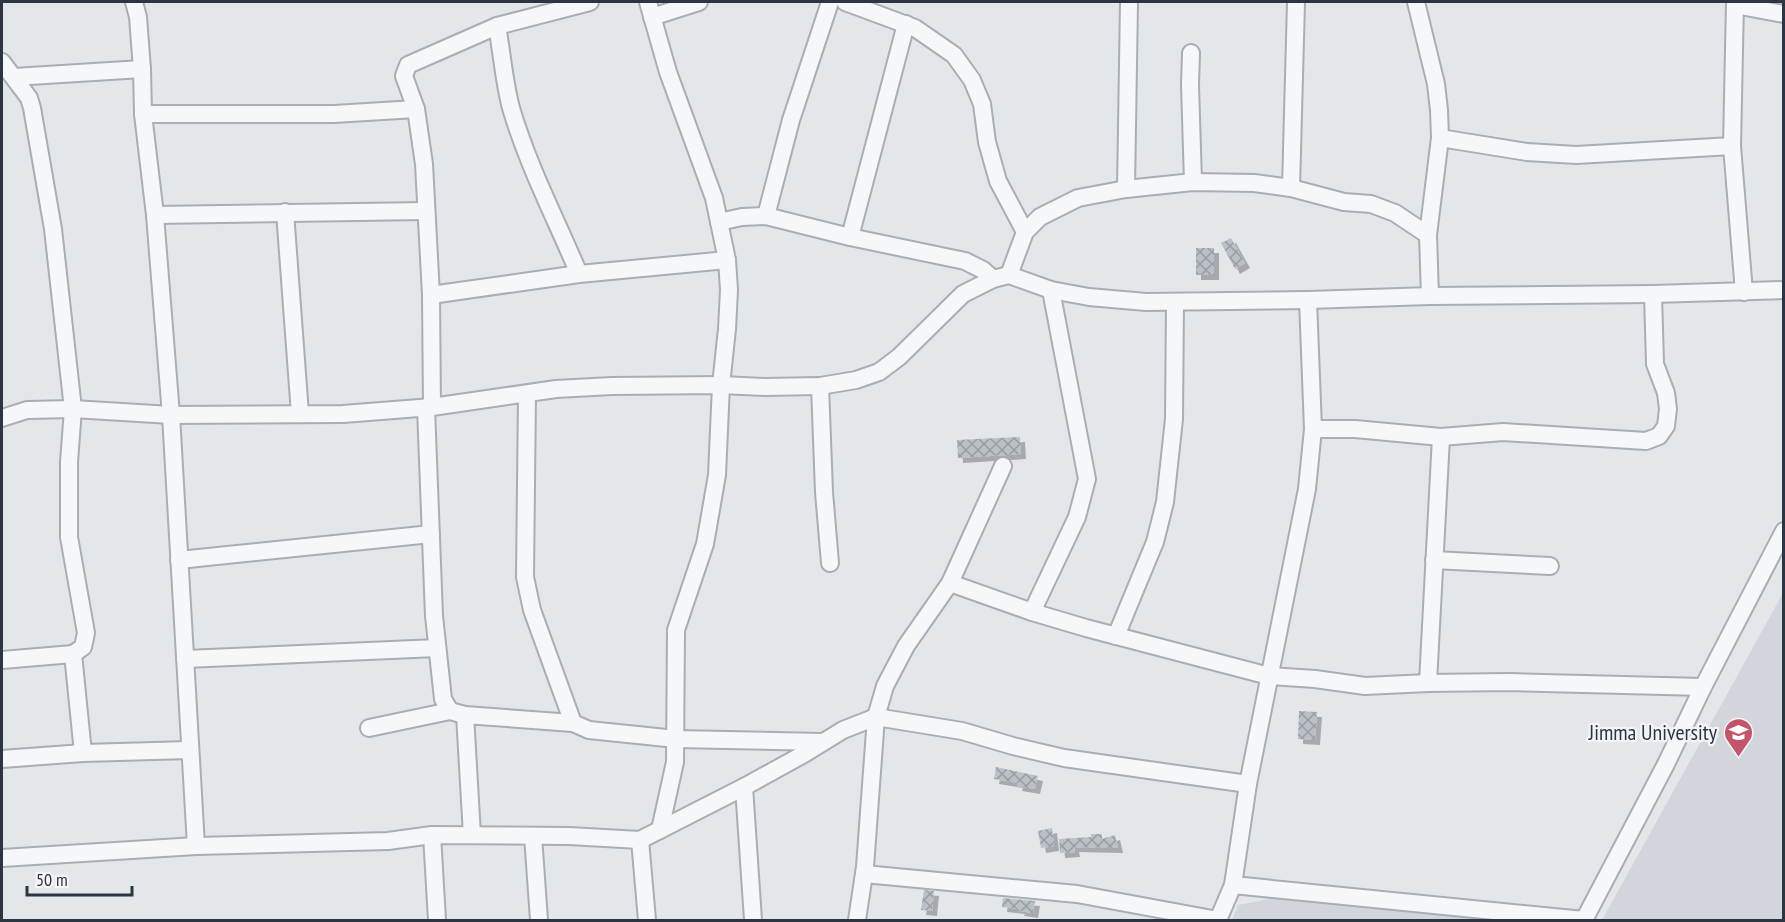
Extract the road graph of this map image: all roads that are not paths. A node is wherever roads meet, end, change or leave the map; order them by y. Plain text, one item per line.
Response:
1 (134, 2) edge
2 (590, 2) edge
3 (699, 2) edge
4 (830, 2) edge
5 (845, 2) edge
6 (1129, 2) edge
7 (1296, 2) edge
8 (1416, 2) edge
9 (1735, 4) edge
10 (650, 9) edge
11 (1784, 14) edge
12 (906, 24) junction
13 (497, 26) junction
14 (1191, 54) dead end
15 (2, 62) edge
16 (142, 69) junction
17 (14, 77) junction
18 (416, 110) junction
19 (143, 114) junction
20 (1440, 138) junction
21 (1732, 146) junction
22 (1193, 182) junction
23 (1291, 188) junction
24 (1126, 189) junction
25 (426, 211) junction
26 (285, 212) junction
27 (155, 215) junction
28 (766, 216) junction
29 (719, 222) junction
30 (1025, 232) junction
31 (1428, 235) junction
32 (849, 237) junction
33 (727, 260) junction
34 (579, 274) junction
35 (1001, 277) junction
36 (1051, 290) junction
37 (1784, 290) edge
38 (1744, 291) junction
39 (1653, 294) junction
40 (431, 295) junction
41 (1430, 296) junction
42 (1308, 300) junction
43 (1175, 302) junction
44 (721, 385) junction
45 (820, 386) junction
46 (527, 394) junction
47 (429, 407) junction
48 (73, 409) junction
49 (300, 414) junction
50 (171, 415) junction
51 (2, 418) edge
52 (1313, 429) junction
53 (1441, 437) junction
54 (1003, 466) dead end
55 (1784, 531) edge
56 (430, 534) junction
57 (179, 560) junction
58 (1434, 560) junction
59 (830, 563) dead end
60 (1550, 566) dead end
61 (950, 583) junction
62 (1032, 612) junction
63 (1116, 636) junction
64 (437, 648) junction
65 (73, 654) junction
66 (185, 659) junction
67 (2, 660) edge
68 (1269, 676) junction
69 (1428, 683) junction
70 (1703, 687) junction
71 (457, 713) junction
72 (876, 717) junction
73 (573, 723) junction
74 (369, 728) dead end
75 (676, 739) junction
76 (823, 742) junction
77 (190, 750) junction
78 (83, 753) junction
79 (2, 759) edge
80 (1248, 784) junction
81 (744, 787) junction
82 (660, 830) junction
83 (432, 835) junction
84 (472, 835) junction
85 (533, 836) junction
86 (640, 840) junction
87 (196, 846) junction
88 (2, 858) edge
89 (864, 874) junction
90 (1233, 885) junction
91 (1218, 920) edge
92 (1584, 920) edge
93 (437, 921) edge
94 (538, 921) edge
95 (647, 921) edge
96 (753, 921) edge
97 (857, 921) edge

1 - 16 street
2 - 13 street
3 - 10 street
4 - 28 street
5 - 12 street
6 - 24 street
7 - 23 street
8 - 20 street
9 - 11 street
9 - 21 street
10 - 29 street
12 - 30 street
12 - 32 street
13 - 18 street
13 - 34 street
14 - 22 street
15 - 17 street
16 - 17 street
16 - 19 street
17 - 48 street
18 - 19 street
18 - 25 street
19 - 27 street
20 - 21 street
20 - 31 street
21 - 38 street
22 - 23 street
22 - 24 street
23 - 31 street
24 - 30 street
25 - 26 street
25 - 40 street
26 - 27 street
26 - 49 street
27 - 50 street
28 - 29 street
28 - 32 street
29 - 33 street
30 - 35 street
31 - 41 street
32 - 35 street
33 - 34 street
33 - 44 street
34 - 40 street
35 - 36 street
35 - 45 street
36 - 43 street
36 - 62 street
37 - 38 street
38 - 39 street
39 - 41 street
39 - 53 street
40 - 47 street
41 - 42 street
42 - 43 street
42 - 52 street
43 - 63 street
44 - 45 street
44 - 46 street
44 - 75 street
45 - 59 street
46 - 47 street
46 - 73 street
47 - 49 street
47 - 56 street
48 - 50 street
48 - 51 street
48 - 65 street
49 - 50 street
50 - 57 street
52 - 53 street
52 - 68 street
53 - 58 street
54 - 61 street
55 - 70 street
56 - 57 street
56 - 64 street
57 - 66 street
58 - 60 street
58 - 69 street
61 - 62 street
61 - 72 street
62 - 63 street
63 - 68 street
64 - 66 street
64 - 71 street
65 - 67 street
65 - 78 street
66 - 77 street
68 - 69 street
68 - 80 street
69 - 70 street
70 - 92 street
71 - 73 street
71 - 74 street
71 - 84 street
72 - 76 street
72 - 80 street
72 - 89 street
73 - 75 street
75 - 76 street
75 - 82 street
76 - 81 street
77 - 78 street
77 - 87 street
78 - 79 street
80 - 90 street
81 - 82 street
81 - 96 street
82 - 86 street
83 - 84 street
83 - 87 street
83 - 93 street
84 - 85 street
85 - 86 street
85 - 94 street
86 - 95 street
87 - 88 street
89 - 91 street
89 - 97 street
90 - 91 street
90 - 92 street

